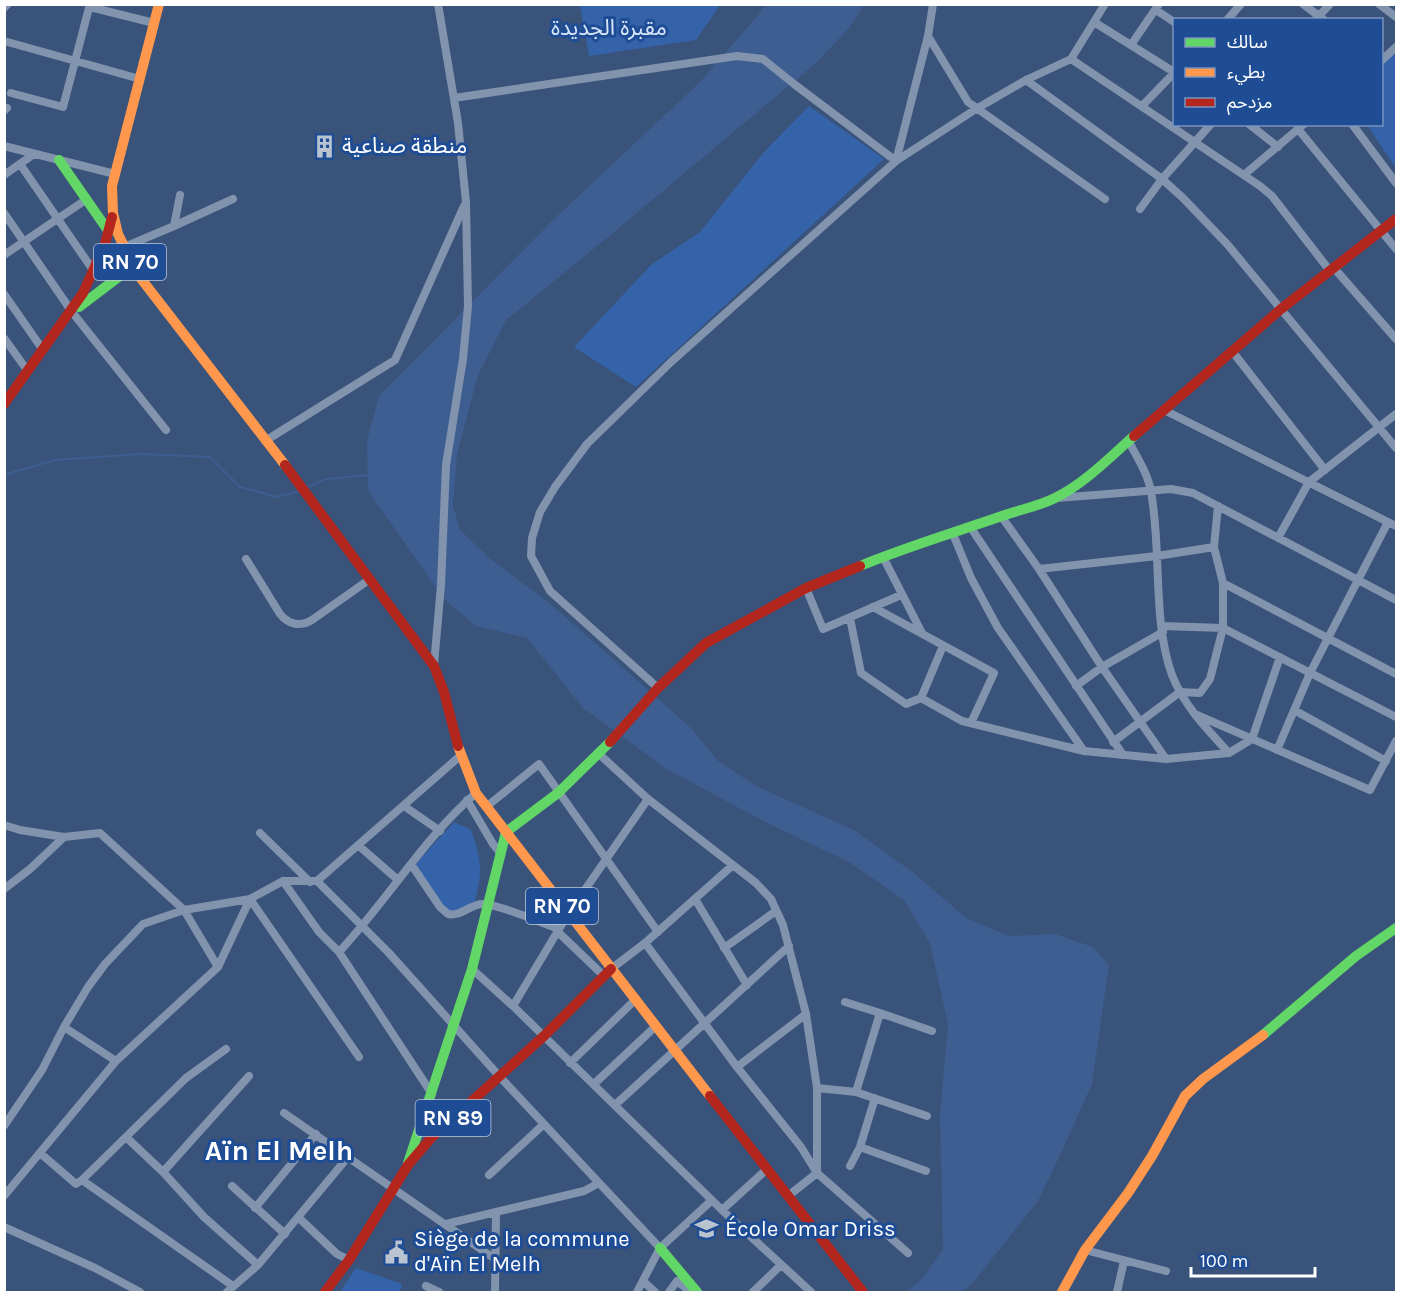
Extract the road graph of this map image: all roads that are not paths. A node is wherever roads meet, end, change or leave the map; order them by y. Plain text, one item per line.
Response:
1 (8, 4) edge
2 (159, 4) edge
3 (438, 4) edge
4 (933, 4) edge
5 (1105, 4) edge
6 (1242, 4) edge
7 (1302, 4) edge
8 (1330, 4) edge
9 (1379, 4) edge
10 (90, 6) edge
11 (1157, 7) edge
12 (4, 8) edge
13 (1396, 17) edge
14 (1229, 18) edge
15 (1319, 18) edge
16 (1173, 21) edge
17 (1094, 22) junction
18 (154, 23) junction
19 (928, 36) junction
20 (4, 41) edge
21 (1131, 45) junction
22 (1396, 47) edge
23 (1383, 58) edge
24 (1071, 59) junction
25 (75, 61) junction
26 (1173, 71) edge
27 (1173, 73) edge
28 (140, 79) junction
29 (1026, 80) junction
30 (11, 93) dead end
31 (454, 98) junction
32 (1142, 106) junction
33 (976, 109) junction
34 (1209, 126) edge
35 (1252, 126) edge
36 (1353, 126) edge
37 (1301, 127) edge
38 (1195, 141) junction
39 (4, 146) edge
40 (1278, 147) junction
41 (34, 154) junction
42 (59, 160) junction
43 (896, 161) junction
44 (20, 164) junction
45 (115, 174) junction
46 (1245, 174) junction
47 (4, 175) edge
48 (1162, 179) junction
49 (1396, 183) edge
50 (180, 195) dead end
51 (87, 199) junction
52 (233, 199) dead end
53 (1105, 199) dead end
54 (466, 202) junction
55 (1140, 209) dead end
56 (4, 213) edge
57 (112, 214) junction
58 (58, 219) junction
59 (1396, 219) edge
60 (174, 226) junction
61 (1381, 231) junction
62 (109, 232) junction
63 (24, 242) junction
64 (122, 248) junction
65 (1396, 249) edge
66 (4, 255) edge
67 (133, 266) junction
68 (1332, 269) junction
69 (95, 273) junction
70 (4, 294) edge
71 (1281, 309) junction
72 (72, 312) junction
73 (4, 338) edge
74 (1396, 339) edge
75 (44, 350) junction
76 (1232, 351) junction
77 (27, 370) junction
78 (4, 404) edge
79 (1164, 411) junction
80 (1396, 414) edge
81 (1379, 428) junction
82 (165, 430) dead end
83 (265, 441) junction
84 (1129, 442) junction
85 (1396, 448) edge
86 (1325, 470) junction
87 (1309, 483) junction
88 (1151, 491) junction
89 (1056, 498) junction
90 (1218, 506) junction
91 (1001, 516) junction
92 (1388, 522) junction
93 (1396, 526) edge
94 (971, 528) junction
95 (953, 534) junction
96 (1278, 538) junction
97 (1214, 547) junction
98 (1157, 556) junction
99 (883, 557) junction
100 (246, 559) dead end
101 (1039, 569) junction
102 (370, 579) junction
103 (1357, 580) junction
104 (1223, 583) junction
105 (806, 588) junction
106 (901, 595) junction
107 (1396, 600) edge
108 (873, 608) junction
109 (850, 618) junction
110 (1223, 628) junction
111 (1162, 629) junction
112 (922, 634) junction
113 (1328, 638) junction
114 (943, 646) junction
115 (1280, 657) junction
116 (434, 666) junction
117 (1102, 668) junction
118 (1310, 673) junction
119 (1396, 674) edge
120 (1076, 686) junction
121 (656, 690) junction
122 (1180, 692) junction
123 (921, 698) junction
124 (1294, 710) junction
125 (1193, 713) junction
126 (1396, 717) edge
127 (971, 723) junction
128 (1140, 723) junction
129 (1252, 739) junction
130 (1396, 741) edge
131 (1113, 742) junction
132 (1277, 750) junction
133 (1084, 751) junction
134 (1229, 753) junction
135 (599, 754) junction
136 (1123, 755) junction
137 (460, 756) junction
138 (1166, 759) junction
139 (1386, 761) junction
140 (558, 793) junction
141 (472, 796) junction
142 (648, 799) junction
143 (404, 806) junction
144 (486, 807) junction
145 (4, 825) edge
146 (440, 831) junction
147 (506, 832) junction
148 (260, 833) dead end
149 (64, 837) junction
150 (358, 845) junction
151 (501, 854) junction
152 (607, 860) junction
153 (411, 864) junction
154 (734, 865) junction
155 (398, 880) junction
156 (284, 881) junction
157 (314, 881) junction
158 (4, 889) edge
159 (250, 899) junction
160 (695, 899) junction
161 (488, 904) junction
162 (184, 910) junction
163 (776, 911) junction
164 (568, 914) junction
165 (363, 927) junction
166 (1396, 928) edge
167 (558, 931) junction
168 (658, 932) junction
169 (645, 943) junction
170 (789, 946) junction
171 (724, 948) junction
172 (339, 952) junction
173 (218, 967) junction
174 (472, 969) junction
175 (608, 972) junction
176 (747, 985) junction
177 (636, 1000) junction
178 (845, 1002) dead end
179 (513, 1006) junction
180 (880, 1013) junction
181 (806, 1014) junction
182 (705, 1024) junction
183 (454, 1025) junction
184 (656, 1026) junction
185 (64, 1027) junction
186 (932, 1031) dead end
187 (544, 1036) junction
188 (226, 1049) dead end
189 (676, 1051) junction
190 (359, 1057) dead end
191 (116, 1061) junction
192 (570, 1063) junction
193 (737, 1067) junction
194 (249, 1076) dead end
195 (500, 1077) junction
196 (594, 1084) junction
197 (817, 1088) junction
198 (856, 1092) junction
199 (432, 1094) junction
200 (874, 1098) junction
201 (615, 1105) junction
202 (284, 1113) dead end
203 (927, 1116) dead end
204 (544, 1124) junction
205 (4, 1126) edge
206 (316, 1134) junction
207 (127, 1138) junction
208 (860, 1147) junction
209 (40, 1153) junction
210 (348, 1157) junction
211 (408, 1165) junction
212 (850, 1166) dead end
213 (766, 1170) junction
214 (926, 1171) dead end
215 (163, 1172) junction
216 (817, 1173) junction
217 (489, 1175) dead end
218 (82, 1180) junction
219 (598, 1183) junction
220 (232, 1186) dead end
221 (394, 1188) junction
222 (4, 1196) edge
223 (788, 1196) junction
224 (712, 1200) junction
225 (255, 1208) junction
226 (722, 1210) junction
227 (496, 1212) junction
228 (299, 1218) junction
229 (446, 1224) junction
230 (4, 1227) edge
231 (285, 1234) junction
232 (660, 1248) junction
233 (1085, 1250) junction
234 (908, 1253) dead end
235 (495, 1259) junction
236 (349, 1260) junction
237 (1124, 1262) junction
238 (258, 1265) junction
239 (781, 1265) junction
240 (1166, 1272) dead end
241 (643, 1281) junction
242 (426, 1286) dead end
243 (230, 1289) edge
244 (140, 1293) edge
245 (326, 1293) edge
246 (439, 1293) edge
247 (495, 1293) edge
248 (637, 1293) edge
249 (655, 1293) edge
250 (669, 1293) edge
251 (691, 1293) edge
252 (697, 1293) edge
253 (753, 1293) edge
254 (811, 1293) edge
255 (863, 1293) edge
256 (1062, 1293) edge
257 (1117, 1293) edge

1 - 12 street
2 - 18 main road, RN 70
3 - 31 street
4 - 19 street
5 - 17 street
6 - 14 street
7 - 15 street
8 - 15 street
9 - 13 street
10 - 18 street
10 - 25 street
11 - 16 street
11 - 21 street
17 - 21 street
17 - 24 street
18 - 28 main road, RN 70
19 - 33 street
19 - 43 street
20 - 25 street
21 - 26 street
22 - 23 street
24 - 29 street
24 - 32 street
25 - 28 street
25 - 30 street
27 - 32 street
28 - 45 main road, RN 70
29 - 33 street
29 - 48 street
31 - 43 street
31 - 54 street
32 - 38 street
33 - 43 street
33 - 53 street
34 - 38 street
35 - 40 street
36 - 49 street
37 - 40 street
37 - 61 street
38 - 46 street
38 - 48 street
39 - 41 street
40 - 46 street
41 - 42 street
41 - 44 street
42 - 45 street
42 - 51 main road
43 - 121 street
44 - 47 street
44 - 58 street
45 - 57 main road, RN 70
46 - 68 street
48 - 55 street
48 - 71 street
50 - 60 street
51 - 58 street
51 - 62 main road
52 - 60 street
54 - 83 street
54 - 116 street
56 - 63 street
57 - 62 main road
57 - 64 main road, RN 70
58 - 63 street
58 - 69 street
59 - 61 main road
60 - 64 street
61 - 65 street
61 - 68 main road
62 - 69 main road
63 - 66 street
63 - 72 street
64 - 67 main road, RN 70
67 - 72 main road
67 - 83 main road, RN 70
68 - 71 main road
68 - 74 street
69 - 72 main road
70 - 75 street
71 - 76 main road
71 - 81 street
72 - 75 main road
72 - 82 street
73 - 77 street
75 - 77 main road
76 - 79 main road
76 - 86 street
77 - 78 main road
79 - 84 main road
79 - 87 street
80 - 81 street
81 - 85 street
81 - 86 street
83 - 102 main road, RN 70
84 - 88 street
84 - 89 main road
86 - 87 street
87 - 92 street
87 - 96 street
88 - 89 street
88 - 90 street
88 - 98 street
89 - 91 main road
90 - 96 street
90 - 97 street
91 - 94 main road
91 - 101 street
92 - 93 street
92 - 103 street
94 - 95 main road
94 - 120 street
95 - 99 main road
95 - 133 street
96 - 103 street
97 - 98 street
97 - 104 street
98 - 101 street
98 - 111 street
99 - 105 main road
99 - 106 street
100 - 102 street
101 - 117 street
102 - 116 main road, RN 70
103 - 107 street
103 - 113 street
104 - 110 street
104 - 113 street
105 - 109 street
105 - 121 main road
106 - 108 street
106 - 112 street
108 - 109 street
108 - 112 street
109 - 123 street
110 - 111 street
110 - 115 street
110 - 122 street
111 - 117 street
111 - 122 street
112 - 114 street
113 - 118 street
113 - 119 street
114 - 123 street
114 - 127 street
115 - 118 street
115 - 129 street
116 - 137 main road, RN 70
117 - 120 street
117 - 128 street
118 - 124 street
118 - 126 street
120 - 131 street
121 - 135 main road
122 - 125 street
122 - 128 street
123 - 127 street
124 - 132 street
124 - 139 street
125 - 129 street
125 - 134 street
127 - 133 street
128 - 131 street
128 - 138 street
129 - 132 street
129 - 134 street
130 - 139 street
131 - 136 street
132 - 139 street
133 - 136 street
134 - 138 street
135 - 140 main road
135 - 142 street
136 - 138 street
137 - 141 main road, RN 70
137 - 143 street
140 - 144 street
140 - 147 main road
140 - 152 street
141 - 144 main road, RN 70
141 - 146 street
141 - 151 street
142 - 152 street
142 - 154 street
143 - 146 street
143 - 150 street
144 - 147 main road, RN 70
145 - 149 street
146 - 153 street
147 - 151 main road
147 - 164 main road, RN 70
148 - 157 street
149 - 158 street
149 - 162 street
150 - 155 street
150 - 157 street
151 - 161 main road
152 - 164 street
152 - 168 street
153 - 155 street
153 - 161 street
154 - 160 street
154 - 163 street
155 - 165 street
156 - 157 street
156 - 159 street
156 - 172 street
157 - 165 street
159 - 162 street
159 - 173 street
159 - 190 street
160 - 168 street
160 - 171 street
161 - 167 street
161 - 174 main road
162 - 173 street
162 - 185 street
163 - 170 street
163 - 171 street
164 - 167 street
164 - 175 main road, RN 70
165 - 172 street
165 - 183 street
166 - 233 main road
167 - 175 street
167 - 179 street
168 - 169 street
169 - 175 street
169 - 182 street
170 - 176 street
170 - 181 street
171 - 176 street
172 - 199 street
173 - 191 street
174 - 179 street
174 - 183 main road
175 - 177 main road, RN 70
175 - 187 main road, RN 89
176 - 182 street
177 - 184 main road, RN 70
177 - 192 street
178 - 180 street
179 - 187 street
180 - 186 street
180 - 198 street
181 - 193 street
181 - 197 street
182 - 189 street
182 - 193 street
183 - 195 street
183 - 199 main road
184 - 189 main road, RN 70
184 - 196 street
185 - 191 street
185 - 205 street
187 - 192 street
187 - 195 main road, RN 89
188 - 207 street
189 - 201 street
189 - 213 main road, RN 70
191 - 209 street
192 - 196 street
193 - 216 street
194 - 215 street
195 - 204 street
195 - 211 main road, RN 89
196 - 201 street
197 - 198 street
197 - 216 street
198 - 200 street
199 - 211 main road
200 - 203 street
200 - 208 street
201 - 224 street
202 - 206 street
204 - 217 street
204 - 219 street
206 - 210 street
206 - 225 street
207 - 215 street
207 - 218 street
208 - 212 street
208 - 214 street
209 - 218 street
209 - 222 street
210 - 221 street
210 - 228 street
211 - 221 main road, RN 89
213 - 223 main road, RN 70
213 - 226 street
215 - 238 street
216 - 223 street
216 - 234 street
218 - 243 street
219 - 227 street
219 - 232 street
220 - 225 street
221 - 229 street
221 - 236 main road, RN 89
223 - 255 main road, RN 70
224 - 226 street
224 - 232 street
225 - 231 street
226 - 239 street
227 - 229 street
227 - 235 street
228 - 231 street
228 - 236 street
229 - 235 street
230 - 244 street
231 - 238 street
232 - 241 street
232 - 252 main road
233 - 237 street
233 - 256 main road
235 - 247 street
236 - 245 main road, RN 89
237 - 240 street
237 - 257 street
238 - 243 street
239 - 253 street
239 - 254 street
241 - 248 street
241 - 249 street
242 - 246 street
250 - 251 street

